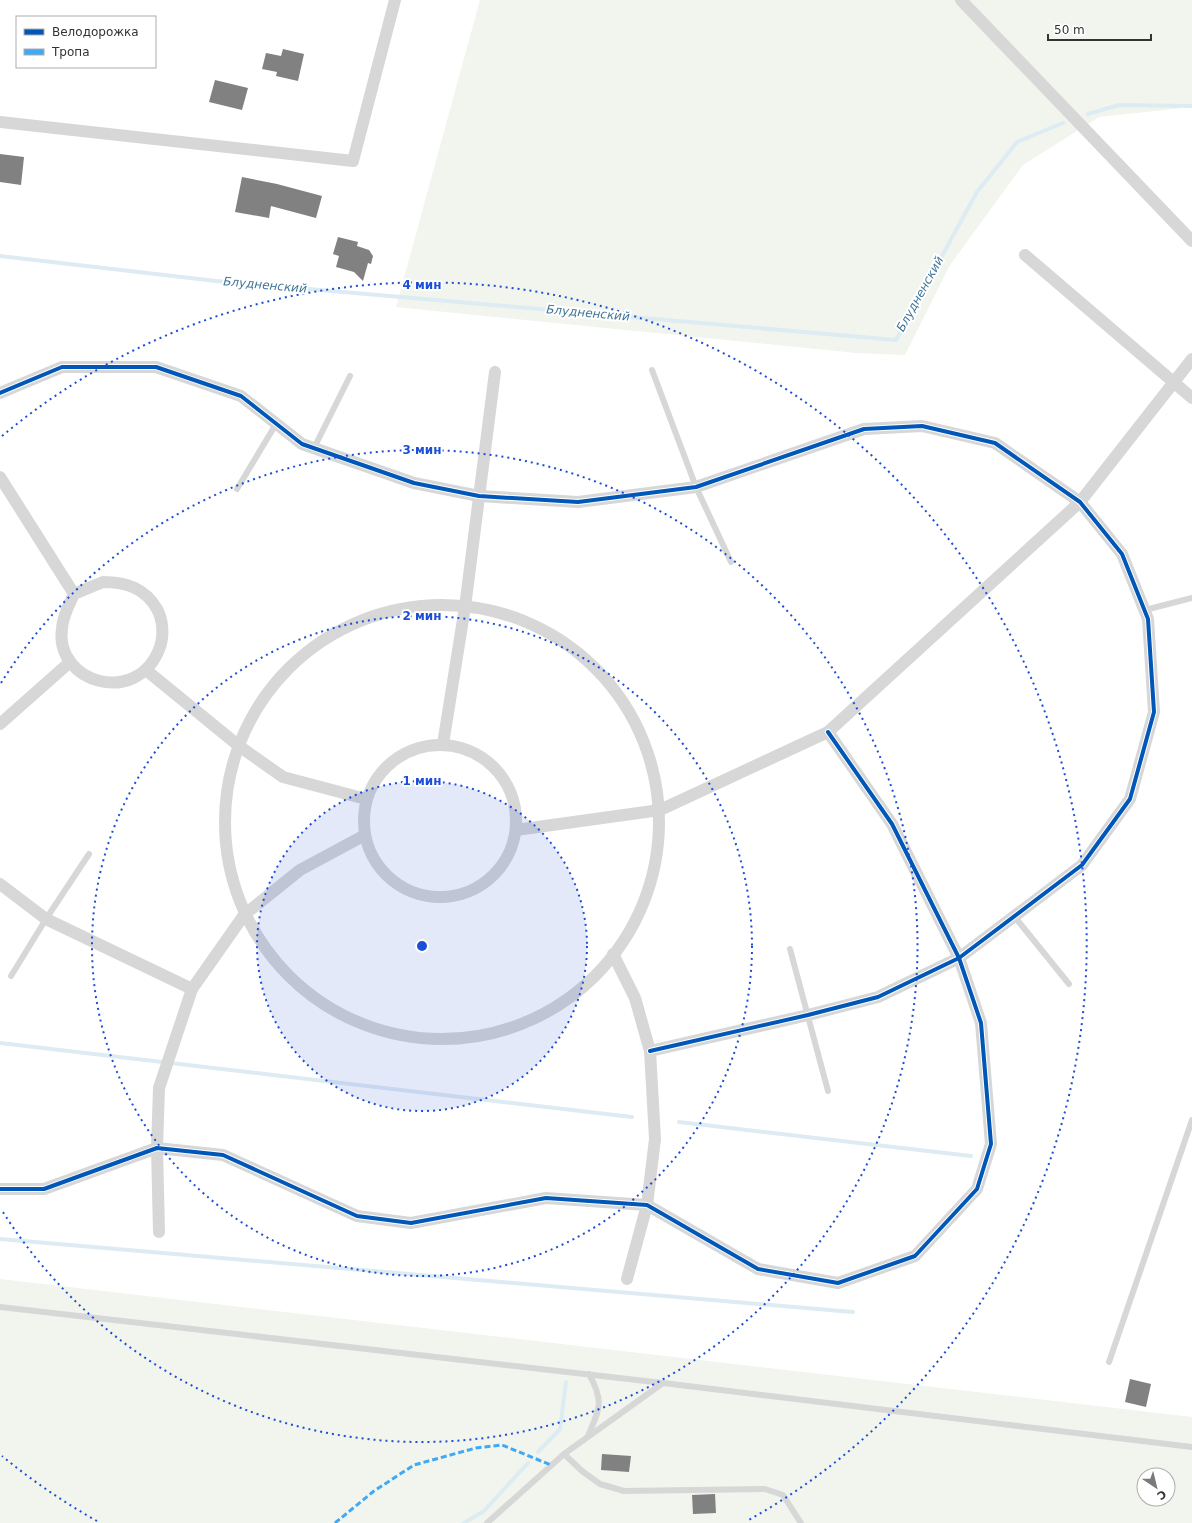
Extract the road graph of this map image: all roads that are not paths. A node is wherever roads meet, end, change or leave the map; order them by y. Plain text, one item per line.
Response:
1 (395, 0) edge
2 (961, 0) edge
3 (0, 122) edge
4 (1192, 241) edge
5 (1025, 255) dead end
6 (1192, 359) edge
7 (652, 370) dead end
8 (495, 372) dead end
9 (350, 376) dead end
10 (1175, 381) junction
11 (0, 393) edge
12 (1192, 398) edge
13 (276, 424) junction
14 (314, 448) junction
15 (0, 478) edge
16 (696, 487) junction
17 (238, 489) dead end
18 (479, 496) junction
19 (1080, 502) junction
20 (731, 562) dead end
21 (74, 594) junction
22 (1192, 598) edge
23 (465, 607) junction
24 (1145, 610) junction
25 (70, 662) junction
26 (146, 670) junction
27 (0, 724) edge
28 (828, 732) junction
29 (443, 744) junction
30 (239, 746) junction
31 (366, 799) junction
32 (660, 810) junction
33 (516, 830) junction
34 (365, 835) junction
35 (89, 854) dead end
36 (0, 884) edge
37 (244, 915) junction
38 (1014, 916) junction
39 (46, 919) junction
40 (790, 949) dead end
41 (613, 954) junction
42 (959, 958) junction
43 (11, 976) dead end
44 (1069, 984) dead end
45 (192, 989) junction
46 (808, 1015) junction
47 (650, 1050) junction
48 (828, 1091) dead end
49 (1192, 1120) edge
50 (157, 1148) junction
51 (0, 1189) edge
52 (647, 1205) junction
53 (159, 1232) dead end
54 (627, 1279) dead end
55 (0, 1307) edge
56 (1109, 1362) dead end
57 (590, 1374) junction
58 (663, 1383) junction
59 (588, 1436) junction
60 (1192, 1447) edge
61 (564, 1454) junction
62 (487, 1523) edge
63 (802, 1523) edge

1 - 3 street
2 - 4 street
5 - 10 street
6 - 10 street
7 - 16 lane
8 - 18 street
9 - 14 lane
10 - 12 street
10 - 19 street
11 - 13 street
13 - 14 street
13 - 17 lane
14 - 18 street
15 - 21 street
16 - 18 street
16 - 19 street
16 - 20 lane
18 - 23 street
19 - 24 street
19 - 28 street
21 - 25 street
21 - 26 street
22 - 24 lane
23 - 29 street
23 - 30 street
23 - 32 street
24 - 38 street
25 - 26 street
25 - 27 street
26 - 30 street
28 - 32 street
28 - 42 street
29 - 31 street
29 - 33 street
30 - 31 street
30 - 37 street
31 - 34 street
32 - 33 street
32 - 41 street
33 - 34 street
34 - 37 street
35 - 39 lane
36 - 39 street
37 - 41 street
37 - 45 street
38 - 42 street
38 - 44 lane
39 - 43 lane
39 - 45 street
40 - 46 lane
41 - 47 street
42 - 46 street
42 - 52 street
45 - 50 street
46 - 47 street
46 - 48 lane
47 - 52 street
49 - 56 lane
50 - 51 street
50 - 52 street
50 - 53 street
52 - 54 street
55 - 57 lane
57 - 58 lane
57 - 59 lane
58 - 59 lane
58 - 60 lane
59 - 61 lane
61 - 62 lane
61 - 63 lane

